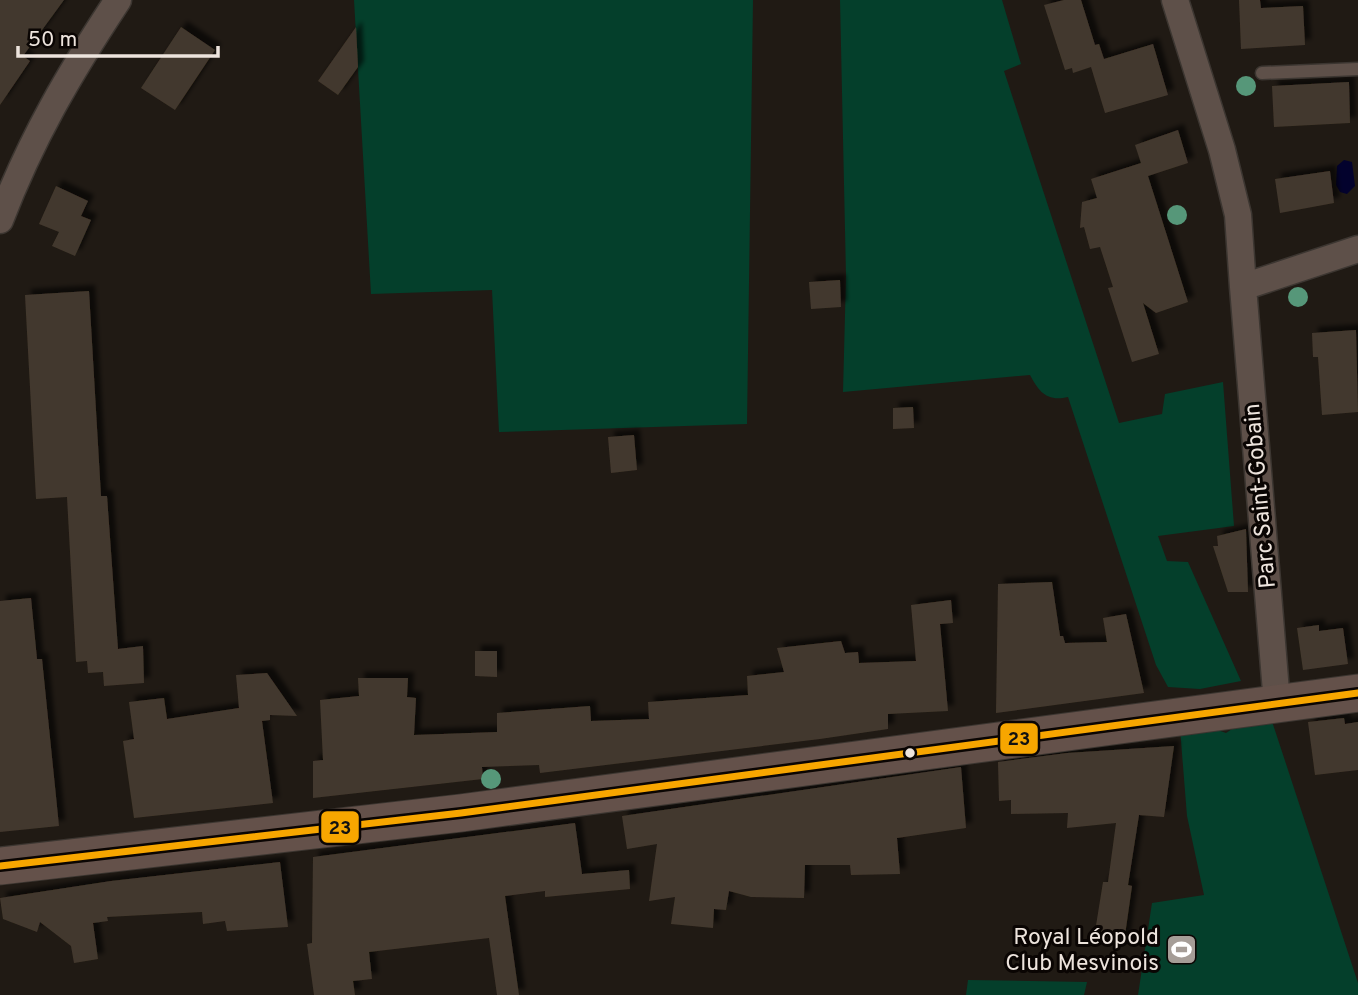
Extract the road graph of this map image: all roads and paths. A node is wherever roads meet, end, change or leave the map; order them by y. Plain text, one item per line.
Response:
1 (118, 0) edge
2 (1175, 0) edge
3 (1358, 69) edge
4 (1262, 74) dead end
5 (0, 220) edge
6 (1358, 249) edge
7 (1243, 287) junction
8 (1358, 693) edge
9 (1277, 704) junction
10 (0, 866) edge

1 - 5 street
2 - 7 street, Parc Saint-Gobain
3 - 4 lane
6 - 7 street
7 - 9 street, Parc Saint-Gobain
8 - 9 street
9 - 10 street

